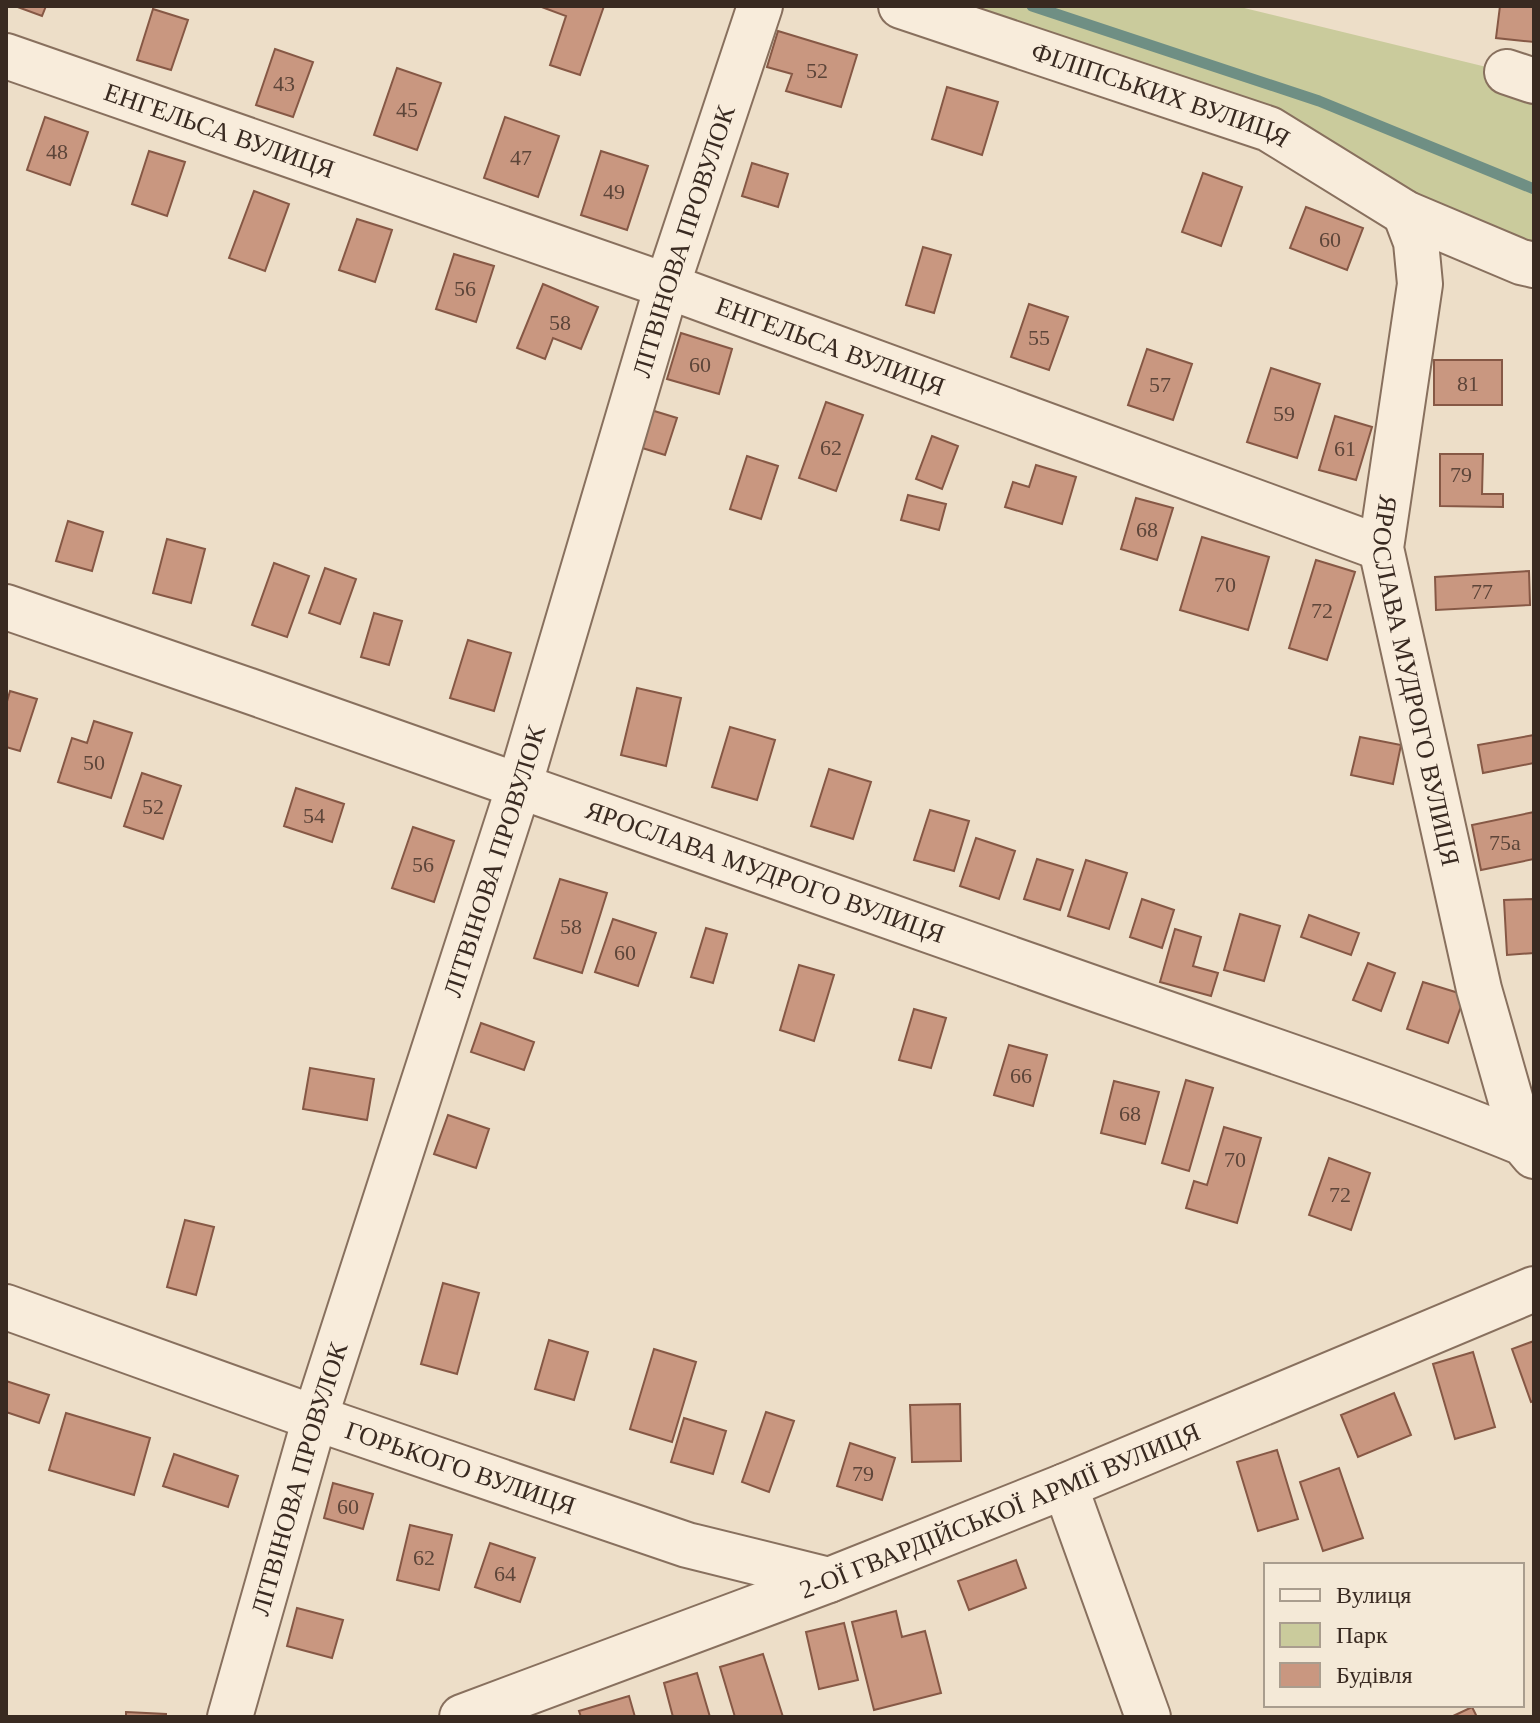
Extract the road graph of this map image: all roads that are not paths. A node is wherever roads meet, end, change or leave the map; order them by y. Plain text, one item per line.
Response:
1 (760, 6) edge
2 (901, 6) edge
3 (6, 56) edge
4 (1405, 213) junction
5 (1534, 265) edge
6 (667, 286) junction
7 (1381, 548) junction
8 (6, 607) edge
9 (520, 783) junction
10 (1528, 1149) edge
11 (1534, 1289) edge
12 (6, 1307) edge
13 (315, 1418) junction
14 (1065, 1486) junction
15 (829, 1580) junction
16 (230, 1717) edge
17 (462, 1717) edge
18 (1148, 1717) edge

1 - 6 street, ЛІТВІНОВА ПРОВУЛОК
2 - 4 street, ФІЛІПСЬКИХ ВУЛИЦЯ
3 - 6 street, ЕНГЕЛЬСА ВУЛИЦЯ
4 - 5 street, ФІЛІПСЬКИХ ВУЛИЦЯ
4 - 7 street, ЯРОСЛАВА МУДРОГО ВУЛИЦЯ
6 - 7 street, ЕНГЕЛЬСА ВУЛИЦЯ
6 - 9 street, ЛІТВІНОВА ПРОВУЛОК
7 - 10 street, ЯРОСЛАВА МУДРОГО ВУЛИЦЯ
8 - 9 street, ЯРОСЛАВА МУДРОГО ВУЛИЦЯ
9 - 10 street, ЯРОСЛАВА МУДРОГО ВУЛИЦЯ
9 - 13 street, ЛІТВІНОВА ПРОВУЛОК
11 - 14 street, 2-ОЇ ГВАРДІЙСЬКОЇ АРМІЇ ВУЛИЦЯ
12 - 13 street, ГОРЬКОГО ВУЛИЦЯ
13 - 15 street, ГОРЬКОГО ВУЛИЦЯ
13 - 16 street, ЛІТВІНОВА ПРОВУЛОК
14 - 15 street, 2-ОЇ ГВАРДІЙСЬКОЇ АРМІЇ ВУЛИЦЯ
14 - 18 street
15 - 17 street, 2-ОЇ ГВАРДІЙСЬКОЇ АРМІЇ ВУЛИЦЯ

